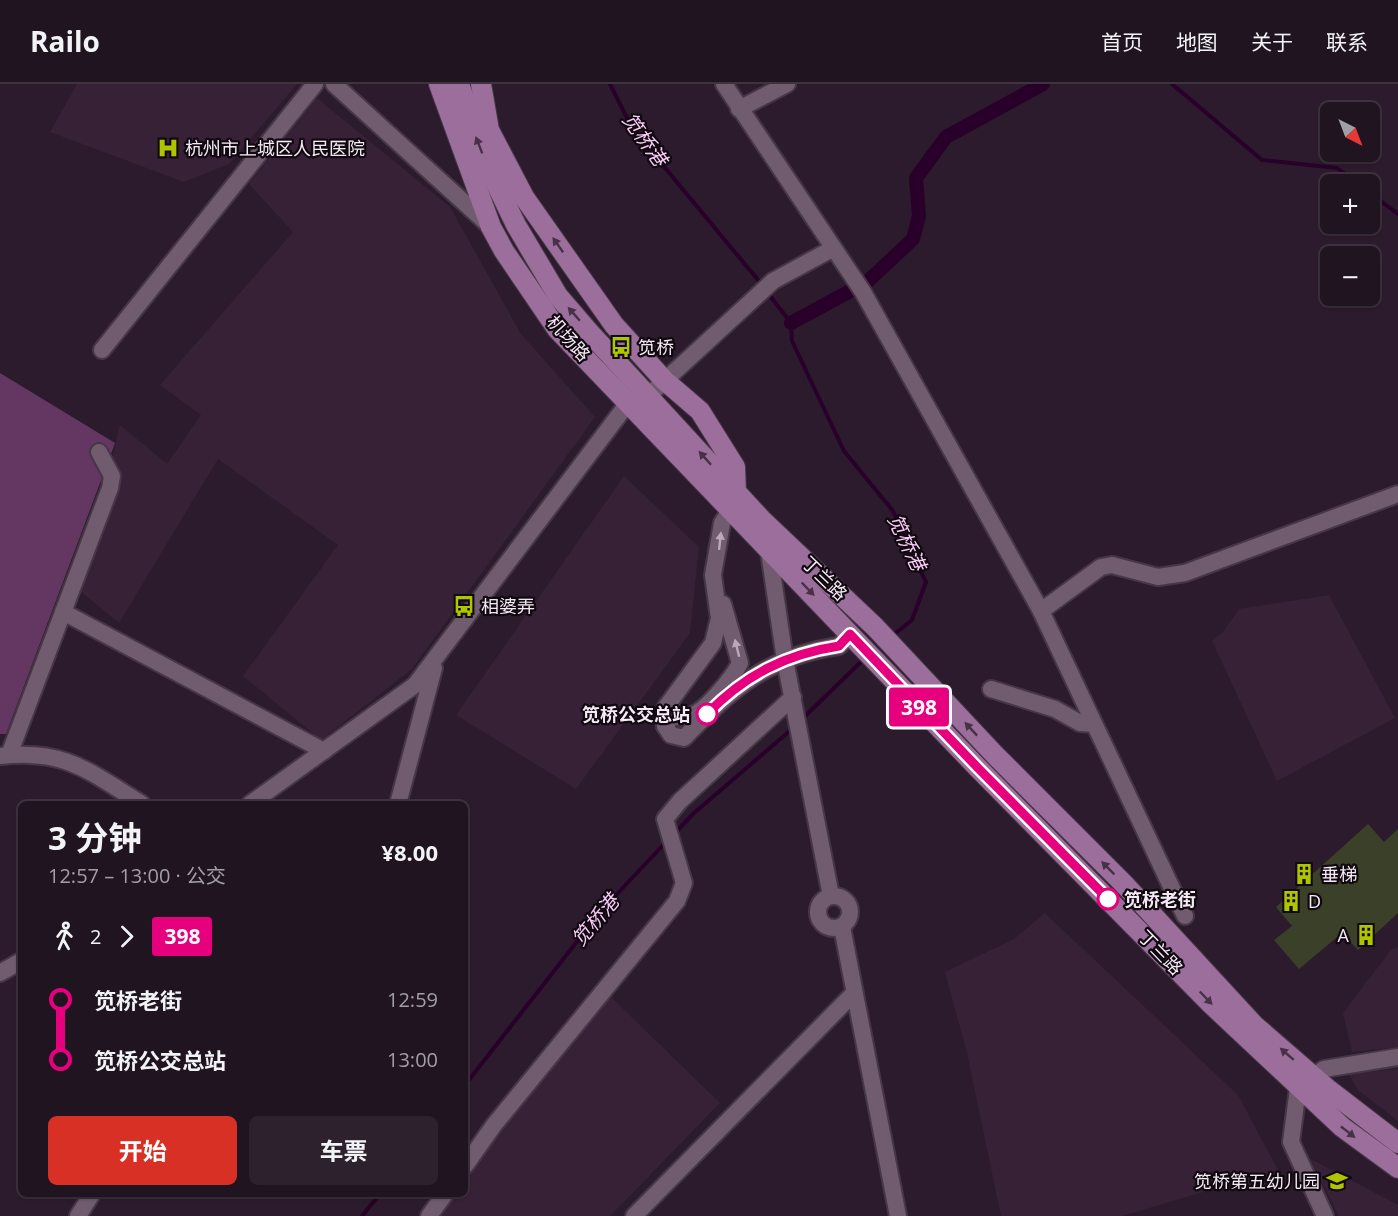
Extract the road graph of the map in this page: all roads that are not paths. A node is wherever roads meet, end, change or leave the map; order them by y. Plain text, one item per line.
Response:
1 (315, 84) edge
2 (334, 84) edge
3 (439, 84) edge
4 (459, 84) edge
5 (481, 84) edge
6 (724, 84) edge
7 (787, 84) edge
8 (739, 109) junction
9 (491, 227) junction
10 (832, 249) junction
11 (102, 350) dead end
12 (664, 380) junction
13 (648, 396) junction
14 (628, 403) junction
15 (99, 452) dead end
16 (1398, 494) edge
17 (733, 500) junction
18 (771, 539) junction
19 (713, 575) junction
20 (1041, 611) junction
21 (63, 612) junction
22 (855, 639) junction
23 (437, 659) junction
24 (785, 660) junction
25 (991, 689) dead end
26 (794, 702) junction
27 (1094, 724) junction
28 (665, 726) junction
29 (324, 751) junction
30 (5, 756) edge
31 (137, 801) edge
32 (254, 801) edge
33 (399, 801) edge
34 (831, 896) junction
35 (1185, 916) dead end
36 (842, 927) junction
37 (18, 964) edge
38 (0, 974) edge
39 (854, 993) junction
40 (1398, 1057) edge
41 (1306, 1082) junction
42 (1398, 1143) edge
43 (468, 1162) edge
44 (1398, 1168) edge
45 (91, 1197) edge
46 (443, 1197) edge
47 (78, 1216) edge
48 (429, 1216) edge
49 (634, 1216) edge
50 (898, 1216) edge
51 (1325, 1216) edge

1 - 11 street
2 - 9 street
3 - 9 main road, 机场路
13 -> 4 main road, 机场路
12 -> 5 main road
6 - 8 street
7 - 8 street
8 - 10 street
9 - 14 main road, 机场路
10 - 12 street
10 - 20 street
12 - 13 street
12 - 17 main road
17 -> 13 main road, 机场路
14 - 17 main road, 机场路
14 - 23 street
15 - 21 street
16 - 20 street
17 - 18 main road, 机场路
19 -> 17 street
18 -> 22 main road, 丁兰路
18 - 24 street
41 -> 18 main road, 丁兰路
19 - 28 street
28 -> 19 street
20 - 27 street
21 - 29 street
21 - 30 street
22 - 24 street
22 -> 41 main road, 丁兰路
23 - 29 street
23 - 33 street
24 - 26 street
24 - 28 street
25 - 27 street
26 - 34 street
26 - 43 street
27 - 35 street
29 - 32 street
30 - 31 street
34 - 36 street
34 - 36 street
36 - 39 street
37 - 38 street
39 - 49 street
39 - 50 street
40 - 41 street
41 - 42 main road, 丁兰路
41 -> 44 main road, 丁兰路
41 - 51 street
45 - 47 street
46 - 48 street

